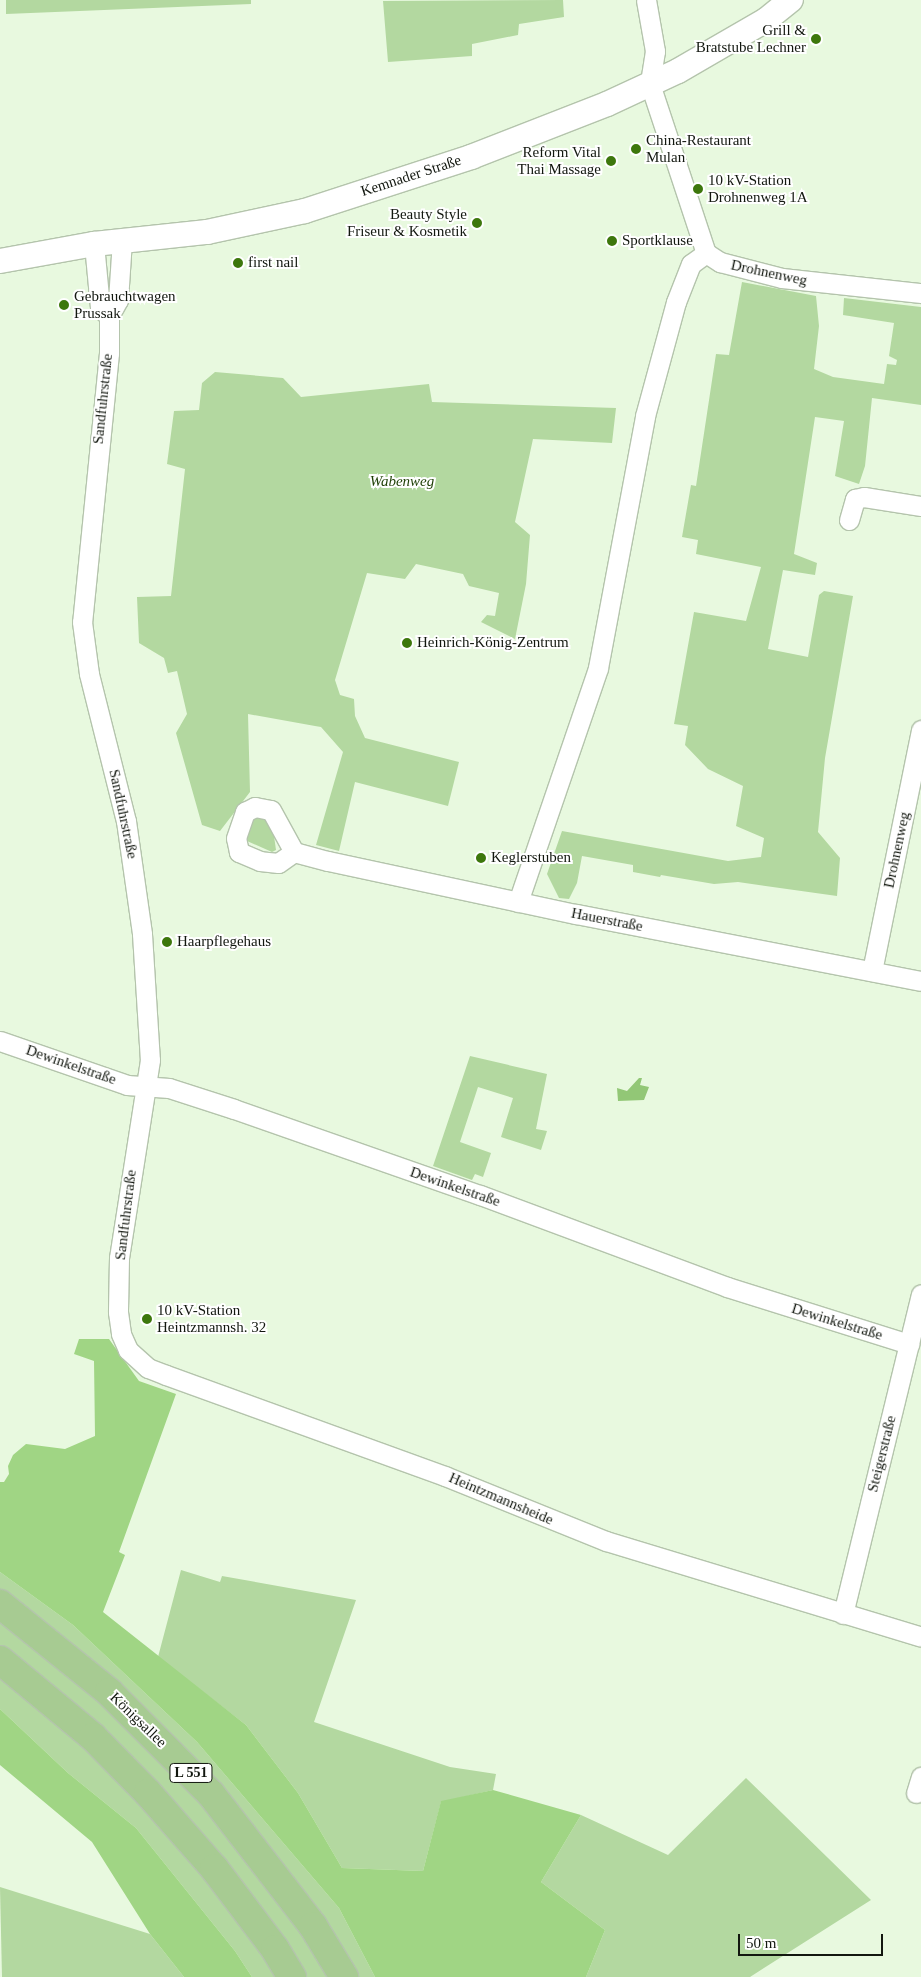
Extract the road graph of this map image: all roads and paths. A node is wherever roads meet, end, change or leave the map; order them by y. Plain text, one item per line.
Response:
1 (646, 0) edge
2 (791, 0) edge
3 (650, 84) junction
4 (122, 240) junction
5 (94, 244) junction
6 (706, 253) junction
7 (0, 262) edge
8 (921, 293) edge
9 (109, 316) junction
10 (921, 506) edge
11 (849, 520) dead end
12 (921, 730) edge
13 (294, 852) dead end
14 (518, 902) junction
15 (872, 971) junction
16 (921, 981) edge
17 (0, 1041) edge
18 (145, 1086) junction
19 (921, 1294) edge
20 (118, 1312) joint
21 (909, 1344) junction
22 (0, 1604) edge
23 (843, 1614) junction
24 (921, 1637) edge
25 (0, 1660) edge
26 (292, 1977) edge
27 (344, 1977) edge

1 - 3 street
2 - 3 street, Kemnader Straße
3 - 4 street, Kemnader Straße
3 - 6 street
4 - 5 street, Kemnader Straße
4 - 9 street, Sandfuhrstraße
5 - 7 street, Kemnader Straße
5 - 9 street, Sandfuhrstraße
6 - 8 street, Drohnenweg
6 - 14 street
9 - 18 street, Sandfuhrstraße
10 - 11 street
12 - 15 street, Drohnenweg
13 - 14 street, Hauerstraße
14 - 15 street, Hauerstraße
15 - 16 street, Hauerstraße
17 - 18 street, Dewinkelstraße
18 - 20 street, Sandfuhrstraße
18 - 21 street, Dewinkelstraße
19 - 21 street, Steigerstraße
20 - 23 street, Heintzmannsheide
21 - 23 street, Steigerstraße
22 - 27 main road, Königsallee / L 551
23 - 24 street, Heintzmannsheide
25 - 26 main road, L 551

